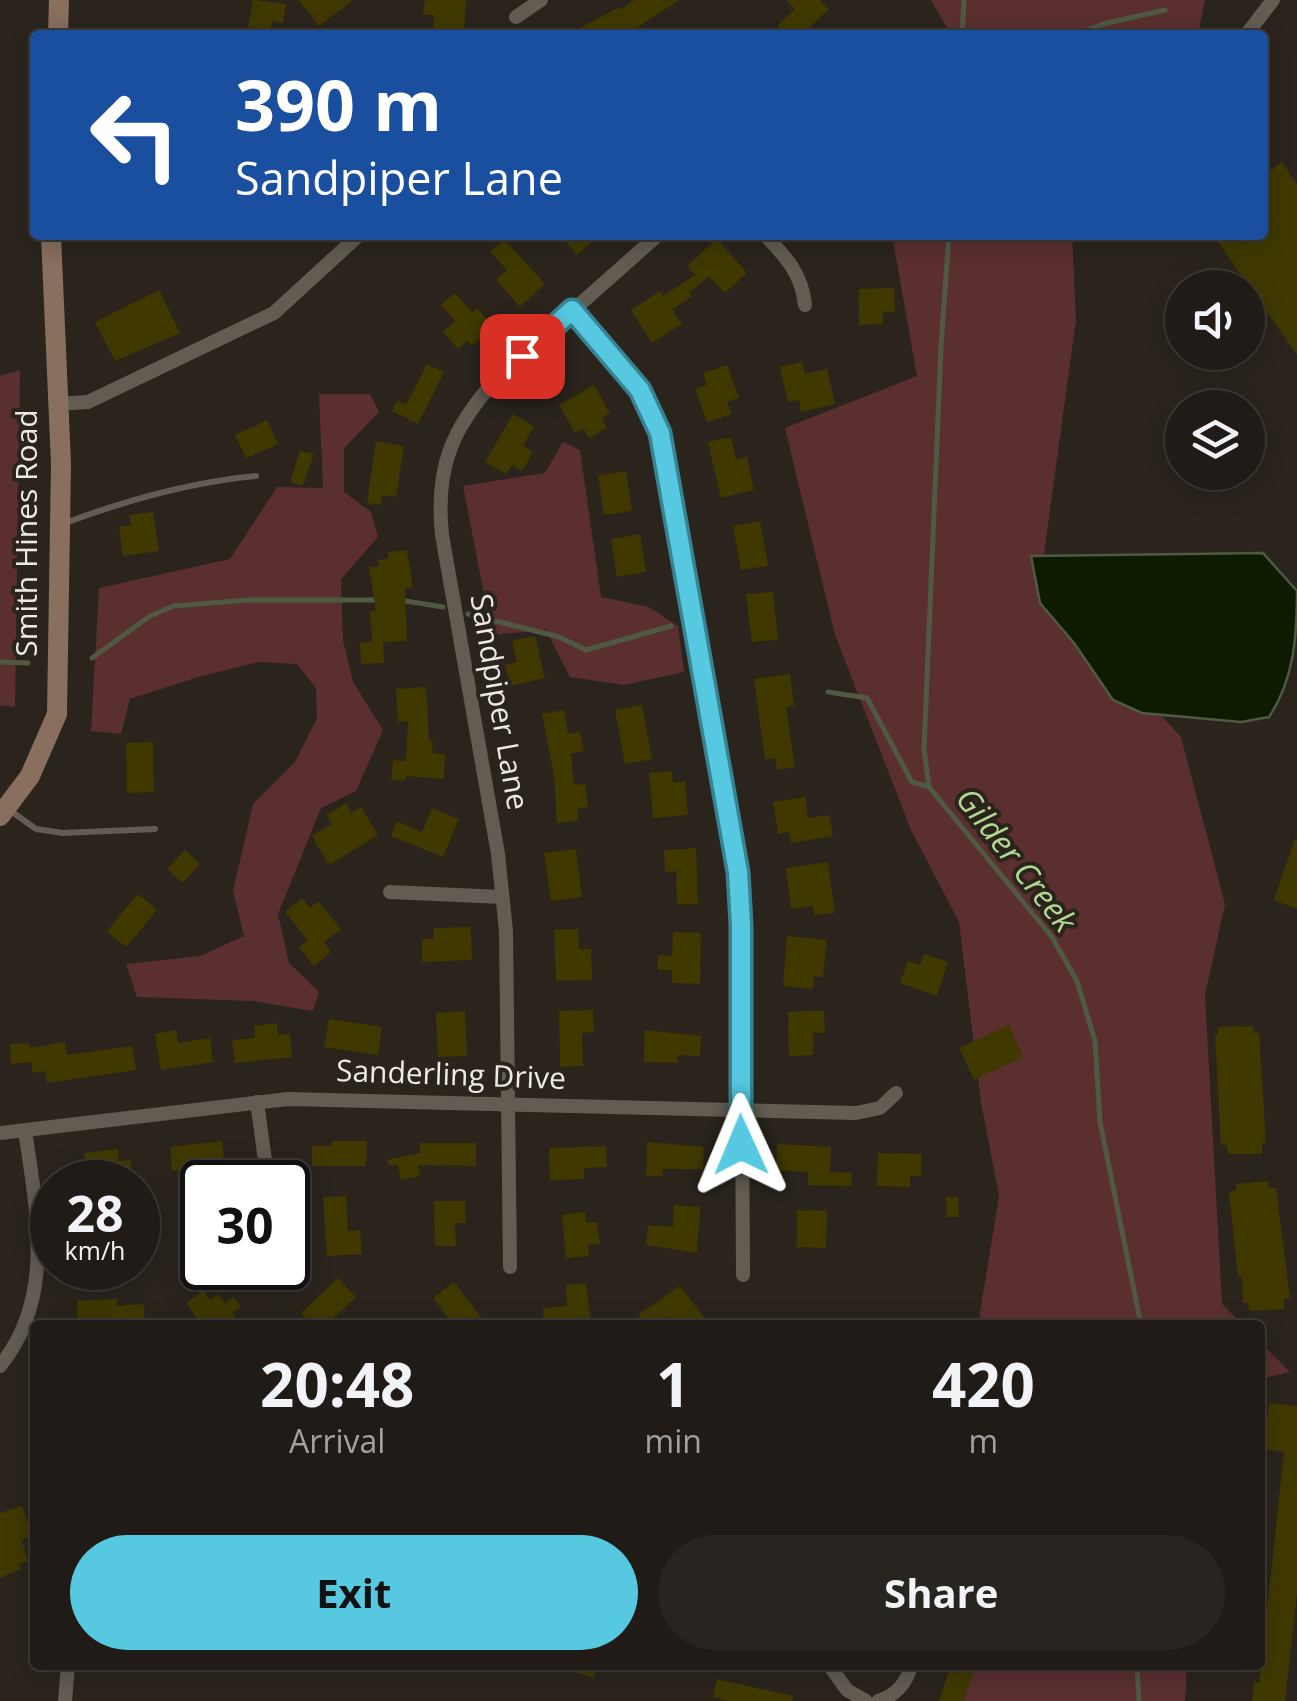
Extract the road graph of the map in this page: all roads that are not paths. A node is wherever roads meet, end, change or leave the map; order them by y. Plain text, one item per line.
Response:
1 (59, 0) edge
2 (540, 0) edge
3 (1273, 0) edge
4 (516, 17) dead end
5 (58, 30) edge
6 (1250, 30) edge
7 (51, 240) edge
8 (353, 240) edge
9 (652, 240) edge
10 (770, 240) edge
11 (806, 305) dead end
12 (572, 310) junction
13 (58, 404) junction
14 (256, 476) dead end
15 (59, 526) junction
16 (3, 812) edge
17 (155, 830) dead end
18 (390, 892) dead end
19 (502, 897) junction
20 (896, 1093) dead end
21 (257, 1102) junction
22 (506, 1105) junction
23 (740, 1110) junction
24 (25, 1131) junction
25 (0, 1133) edge
26 (265, 1160) edge
27 (510, 1266) dead end
28 (743, 1275) dead end
29 (0, 1366) edge
30 (68, 1670) edge
31 (833, 1670) edge
32 (910, 1670) edge
33 (65, 1701) edge
34 (866, 1701) edge
35 (878, 1701) edge

1 - 5 street
2 - 4 street
3 - 6 street
7 - 13 street, Smith Hines Road
8 - 13 street
9 - 12 street, Sandpiper Lane
10 - 11 street
12 - 19 street, Sandpiper Lane
12 - 23 street
13 - 15 street, Smith Hines Road
14 - 15 lane
15 - 16 street, Smith Hines Road
16 - 17 lane
18 - 19 street
19 - 22 street, Sandpiper Lane
20 - 23 street, Sanderling Drive
21 - 22 street, Sanderling Drive
21 - 24 street, Sanderling Drive
21 - 26 street
22 - 23 street, Sanderling Drive
22 - 27 street, Sandpiper Lane
23 - 28 street
24 - 25 street, Sanderling Drive
24 - 29 street
30 - 33 street
31 - 34 street
32 - 35 street

